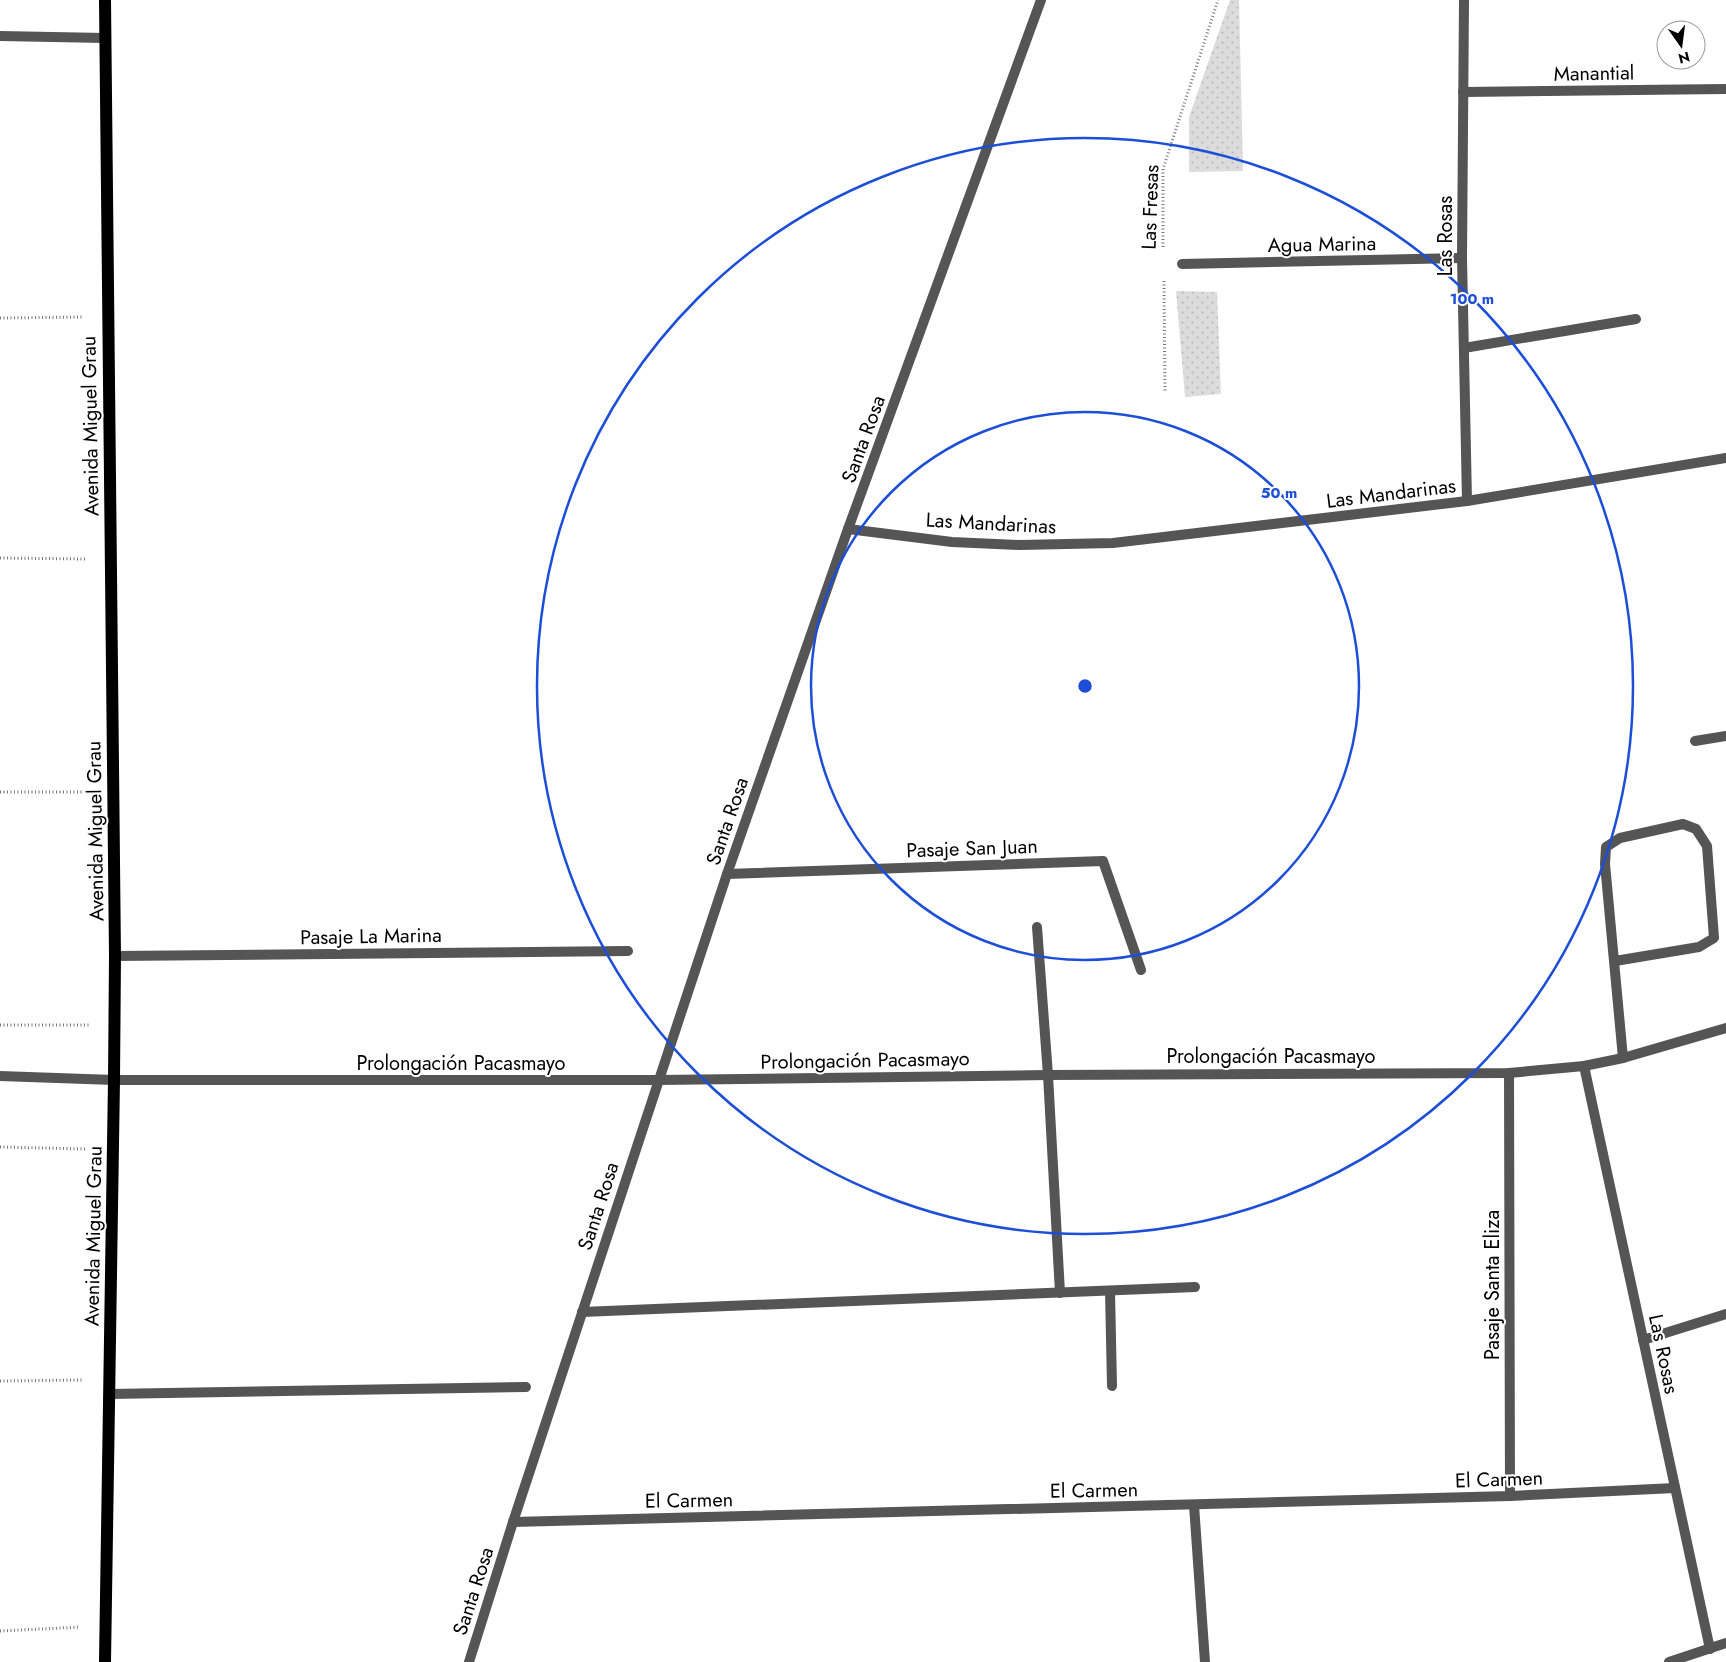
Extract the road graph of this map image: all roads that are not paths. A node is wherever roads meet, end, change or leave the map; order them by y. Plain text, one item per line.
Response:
1 (105, 0) edge
2 (1041, 0) edge
3 (1464, 0) edge
4 (0, 36) edge
5 (105, 38) junction
6 (1726, 90) edge
7 (1463, 92) junction
8 (1462, 258) junction
9 (1182, 264) dead end
10 (1636, 319) dead end
11 (1464, 348) junction
12 (1726, 458) edge
13 (1467, 501) junction
14 (848, 529) junction
15 (1726, 736) edge
16 (1696, 741) dead end
17 (727, 874) junction
18 (1037, 927) dead end
19 (628, 951) dead end
20 (115, 956) junction
21 (1615, 961) junction
22 (1140, 970) dead end
23 (1726, 1028) edge
24 (1623, 1058) junction
25 (1584, 1066) junction
26 (1509, 1073) junction
27 (1048, 1075) junction
28 (0, 1076) edge
29 (114, 1080) junction
30 (658, 1080) junction
31 (1195, 1287) dead end
32 (1110, 1291) junction
33 (1060, 1293) junction
34 (582, 1312) junction
35 (1726, 1314) edge
36 (1643, 1340) junction
37 (1112, 1386) dead end
38 (526, 1387) dead end
39 (109, 1394) junction
40 (1675, 1488) junction
41 (1510, 1496) junction
42 (1194, 1506) junction
43 (513, 1522) junction
44 (1726, 1644) edge
45 (1710, 1650) junction
46 (105, 1662) edge
47 (469, 1662) edge
48 (1205, 1662) edge
49 (1669, 1662) edge

1 - 5 main road, Avenida Miguel Grau
2 - 14 street, Santa Rosa
3 - 7 street, Las Rosas
4 - 5 street
5 - 20 main road, Avenida Miguel Grau
6 - 7 street, Manantial
7 - 8 street, Las Rosas
8 - 9 street, Agua Marina
8 - 11 street, Las Rosas
10 - 11 street
11 - 13 street, Las Rosas
12 - 13 street, Las Mandarinas
13 - 14 street, Las Mandarinas
14 - 17 street, Santa Rosa
15 - 16 street
17 - 22 street, Pasaje San Juan
17 - 30 street, Santa Rosa
18 - 27 street
19 - 20 street, Pasaje La Marina
20 - 29 main road, Avenida Miguel Grau
21 - 21 street
21 - 24 street
23 - 24 street, Prolongación Pacasmayo
24 - 25 street, Prolongación Pacasmayo
25 - 26 street, Prolongación Pacasmayo
25 - 36 street, Las Rosas
26 - 27 street, Prolongación Pacasmayo
26 - 41 street, Pasaje Santa Eliza
27 - 30 street, Prolongación Pacasmayo
27 - 33 street
28 - 29 street, Prolongación Pacasmayo
29 - 30 street, Prolongación Pacasmayo
29 - 39 main road, Avenida Miguel Grau
30 - 34 street, Santa Rosa
31 - 32 street
32 - 33 street
32 - 37 street
33 - 34 street
34 - 43 street, Santa Rosa
35 - 36 street
36 - 40 street, Las Rosas
38 - 39 street
39 - 46 main road, Avenida Miguel Grau
40 - 41 street, El Carmen
40 - 45 street, Las Rosas
41 - 42 street, El Carmen
42 - 43 street, El Carmen
42 - 48 street
43 - 47 street, Santa Rosa
44 - 45 street
45 - 49 street

